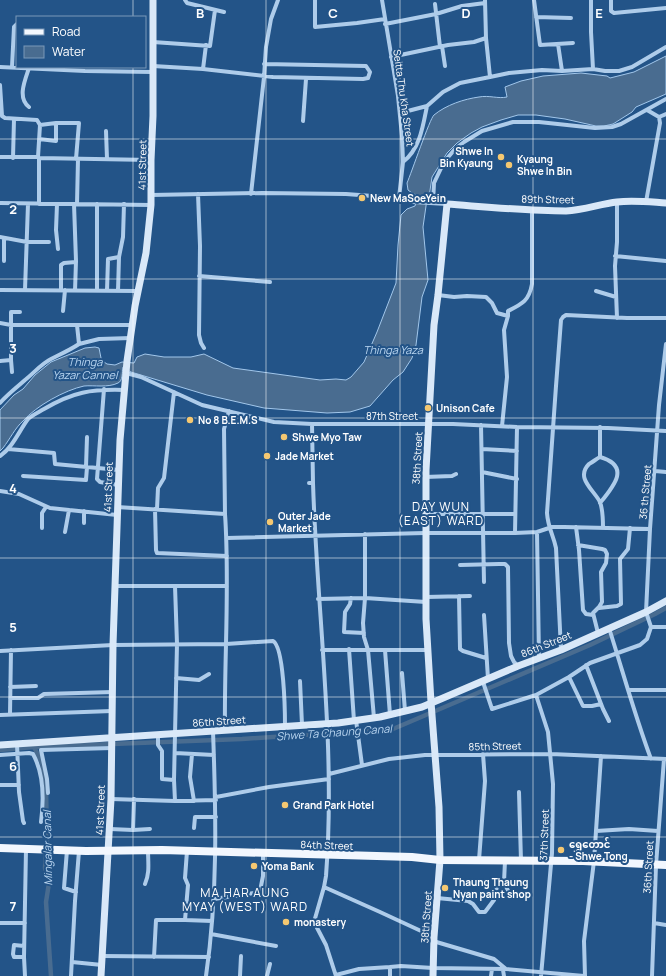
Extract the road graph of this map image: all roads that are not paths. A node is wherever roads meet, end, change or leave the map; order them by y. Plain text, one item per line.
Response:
1 (153, 0) edge
2 (185, 0) edge
3 (278, 0) edge
4 (315, 0) edge
5 (382, 0) edge
6 (534, 0) edge
7 (591, 0) edge
8 (611, 0) edge
9 (485, 1) edge
10 (435, 4) dead end
11 (666, 8) edge
12 (215, 10) junction
13 (224, 12) dead end
14 (436, 14) junction
15 (536, 17) junction
16 (571, 18) dead end
17 (385, 21) junction
18 (16, 25) edge
19 (486, 38) junction
20 (154, 42) junction
21 (573, 43) dead end
22 (558, 44) junction
23 (206, 45) junction
24 (441, 46) junction
25 (666, 47) edge
26 (391, 57) junction
27 (264, 64) junction
28 (0, 66) edge
29 (445, 66) dead end
30 (12, 67) junction
31 (16, 67) edge
32 (31, 68) edge
33 (77, 69) edge
34 (153, 69) junction
35 (203, 69) junction
36 (593, 69) junction
37 (562, 71) junction
38 (264, 77) junction
39 (490, 77) junction
40 (306, 79) junction
41 (0, 85) edge
42 (0, 89) edge
43 (666, 99) edge
44 (427, 106) junction
45 (29, 108) dead end
46 (647, 110) junction
47 (400, 113) junction
48 (666, 114) edge
49 (659, 117) junction
50 (2, 118) edge
51 (14, 119) junction
52 (303, 122) dead end
53 (56, 123) junction
54 (40, 125) junction
55 (106, 131) dead end
56 (39, 139) junction
57 (0, 157) edge
58 (38, 157) junction
59 (13, 158) junction
60 (77, 159) junction
61 (107, 159) junction
62 (151, 160) junction
63 (403, 162) junction
64 (198, 194) junction
65 (251, 194) junction
66 (151, 195) junction
67 (399, 198) junction
68 (431, 202) junction
69 (617, 202) junction
70 (646, 202) junction
71 (0, 203) edge
72 (666, 203) edge
73 (28, 204) junction
74 (39, 204) junction
75 (57, 204) junction
76 (76, 204) junction
77 (97, 204) junction
78 (124, 204) junction
79 (447, 204) junction
80 (151, 205) junction
81 (532, 210) junction
82 (2, 238) edge
83 (27, 242) junction
84 (49, 242) dead end
85 (58, 249) dead end
86 (615, 256) junction
87 (119, 257) junction
88 (4, 261) dead end
89 (666, 261) edge
90 (76, 262) junction
91 (199, 276) junction
92 (270, 282) dead end
93 (0, 290) edge
94 (26, 290) junction
95 (63, 290) junction
96 (75, 290) junction
97 (97, 291) junction
98 (107, 291) junction
99 (118, 291) junction
100 (138, 291) junction
101 (596, 292) dead end
102 (438, 295) junction
103 (616, 297) junction
104 (63, 311) dead end
105 (20, 312) dead end
106 (508, 316) junction
107 (617, 318) junction
108 (666, 318) edge
109 (0, 323) edge
110 (11, 325) junction
111 (77, 325) junction
112 (133, 325) junction
113 (131, 338) junction
114 (79, 344) junction
115 (666, 344) edge
116 (204, 348) dead end
117 (11, 360) junction
118 (0, 361) edge
119 (12, 372) dead end
120 (126, 372) junction
121 (104, 389) junction
122 (124, 390) junction
123 (174, 392) junction
124 (0, 403) edge
125 (229, 412) junction
126 (312, 424) junction
127 (429, 424) junction
128 (481, 425) junction
129 (502, 426) junction
130 (518, 427) junction
131 (554, 427) junction
132 (600, 427) junction
133 (657, 430) junction
134 (666, 431) edge
135 (87, 437) dead end
136 (8, 449) junction
137 (482, 449) junction
138 (517, 451) junction
139 (0, 456) edge
140 (600, 457) junction
141 (86, 467) junction
142 (98, 468) junction
143 (119, 470) junction
144 (655, 471) junction
145 (482, 472) junction
146 (666, 472) edge
147 (456, 474) dead end
148 (23, 476) dead end
149 (426, 477) junction
150 (517, 479) junction
151 (118, 484) junction
152 (0, 491) edge
153 (600, 503) junction
154 (46, 507) junction
155 (117, 507) junction
156 (156, 509) junction
157 (69, 510) junction
158 (84, 511) junction
159 (225, 514) junction
160 (425, 514) junction
161 (483, 514) junction
162 (515, 514) junction
163 (117, 515) junction
164 (84, 523) dead end
165 (576, 527) junction
166 (42, 528) dead end
167 (549, 528) junction
168 (603, 528) junction
169 (630, 528) junction
170 (650, 529) junction
171 (65, 532) dead end
172 (537, 532) junction
173 (425, 533) junction
174 (483, 533) junction
175 (516, 533) junction
176 (365, 534) junction
177 (314, 535) junction
178 (227, 538) junction
179 (578, 545) junction
180 (227, 556) junction
181 (484, 564) junction
182 (460, 565) dead end
183 (484, 582) dead end
184 (115, 586) junction
185 (175, 586) junction
186 (227, 586) junction
187 (459, 596) junction
188 (470, 596) dead end
189 (350, 598) junction
190 (365, 598) junction
191 (318, 599) junction
192 (426, 599) junction
193 (666, 601) edge
194 (598, 609) junction
195 (484, 615) dead end
196 (593, 616) junction
197 (647, 616) junction
198 (651, 627) junction
199 (666, 627) edge
200 (364, 633) junction
201 (598, 633) junction
202 (610, 633) junction
203 (177, 644) junction
204 (226, 644) junction
205 (113, 645) junction
206 (11, 650) junction
207 (322, 650) junction
208 (349, 650) junction
209 (368, 650) junction
210 (385, 650) junction
211 (428, 650) junction
212 (561, 650) junction
213 (0, 651) edge
214 (617, 652) junction
215 (486, 658) junction
216 (539, 658) junction
217 (586, 665) junction
218 (518, 666) junction
219 (402, 673) dead end
220 (209, 674) dead end
221 (569, 677) junction
222 (176, 678) junction
223 (300, 681) dead end
224 (485, 682) junction
225 (36, 686) dead end
226 (10, 687) junction
227 (629, 690) junction
228 (666, 690) edge
229 (113, 692) junction
230 (536, 695) junction
231 (10, 698) junction
232 (601, 704) junction
233 (431, 709) junction
234 (405, 710) junction
235 (112, 711) junction
236 (10, 714) junction
237 (0, 715) edge
238 (390, 715) junction
239 (374, 718) junction
240 (355, 721) junction
241 (609, 721) dead end
242 (328, 724) junction
243 (302, 725) junction
244 (286, 726) junction
245 (225, 730) junction
246 (213, 733) junction
247 (174, 736) junction
248 (159, 737) junction
249 (112, 743) junction
250 (0, 745) edge
251 (17, 745) junction
252 (175, 753) junction
253 (18, 754) junction
254 (192, 754) junction
255 (483, 754) junction
256 (551, 754) junction
257 (0, 755) edge
258 (214, 755) junction
259 (436, 755) junction
260 (601, 756) junction
261 (651, 759) junction
262 (665, 759) edge
263 (362, 765) junction
264 (329, 774) junction
265 (329, 779) junction
266 (174, 780) junction
267 (0, 785) edge
268 (18, 785) junction
269 (519, 792) dead end
270 (48, 793) dead end
271 (216, 798) junction
272 (111, 799) junction
273 (134, 799) junction
274 (175, 801) junction
275 (194, 801) junction
276 (216, 817) junction
277 (42, 822) dead end
278 (24, 823) dead end
279 (194, 828) dead end
280 (110, 829) junction
281 (150, 829) dead end
282 (133, 830) junction
283 (596, 831) junction
284 (658, 831) junction
285 (0, 848) edge
286 (26, 849) junction
287 (63, 850) junction
288 (80, 850) junction
289 (109, 850) junction
290 (148, 850) junction
291 (187, 850) junction
292 (216, 851) junction
293 (263, 852) junction
294 (327, 855) junction
295 (440, 860) junction
296 (479, 860) junction
297 (505, 861) junction
298 (521, 861) junction
299 (551, 861) junction
300 (594, 861) junction
301 (656, 865) junction
302 (666, 865) edge
303 (504, 882) junction
304 (145, 884) dead end
305 (324, 887) junction
306 (76, 892) junction
307 (510, 895) dead end
308 (437, 898) junction
309 (214, 899) junction
310 (185, 920) junction
311 (212, 921) junction
312 (0, 923) edge
313 (25, 923) junction
314 (654, 923) junction
315 (666, 925) edge
316 (211, 934) junction
317 (434, 939) junction
318 (24, 946) junction
319 (276, 946) dead end
320 (102, 956) junction
321 (241, 956) dead end
322 (24, 957) junction
323 (154, 957) junction
324 (209, 957) junction
325 (72, 962) junction
326 (270, 964) dead end
327 (102, 965) junction
328 (390, 968) junction
329 (433, 968) junction
330 (492, 969) junction
331 (505, 969) junction
332 (542, 974) edge
333 (336, 975) edge
334 (25, 976) edge
335 (71, 976) edge
336 (101, 976) edge
337 (206, 976) edge
338 (240, 976) edge
339 (267, 976) edge
340 (390, 976) edge
341 (433, 976) edge
342 (491, 976) edge
343 (504, 976) edge
344 (584, 976) edge
345 (652, 976) edge

1 - 20 main road, 41st Street
2 - 12 street
3 - 27 street
4 - 17 street
5 - 17 street, Seitta Thu Kha Street
6 - 15 street
7 - 36 street
8 - 11 street
9 - 14 street
9 - 19 street
10 - 14 street
12 - 13 street
12 - 23 street
14 - 17 street
14 - 24 street
15 - 16 street
15 - 22 street
17 - 26 street, Seitta Thu Kha Street
18 - 30 street
19 - 24 street
19 - 39 street
20 - 23 street
20 - 34 main road, 41st Street
21 - 22 street
22 - 37 street
23 - 35 street
24 - 26 street
24 - 29 street
25 - 36 street
26 - 47 street, Seitta Thu Kha Street
27 - 38 street
27 - 40 street
28 - 30 street
30 - 31 street
32 - 33 street
32 - 45 street
33 - 34 street
34 - 35 street
34 - 62 main road, 41st Street
35 - 38 street
36 - 37 street
37 - 39 street
38 - 40 street
38 - 65 street
39 - 44 street
40 - 52 street
41 - 42 street
42 - 50 street
43 - 46 street
44 - 47 street
44 - 63 street
46 - 49 street
46 - 68 street
47 - 63 street, Seitta Thu Kha Street
48 - 49 street
49 - 70 street
50 - 51 street
51 - 54 street
51 - 59 street
53 - 54 street
53 - 56 street
53 - 60 street
54 - 56 street
55 - 61 street
56 - 58 street
57 - 59 street
58 - 59 street
58 - 60 street
58 - 74 street
60 - 61 street
60 - 76 street
61 - 62 street
62 - 66 main road, 41st Street
63 - 67 street, Seitta Thu Kha Street
64 - 65 street, 89th Street
64 - 66 street, 89th Street
64 - 91 street
65 - 67 street, 89th Street
66 - 80 main road, 41st Street
67 - 68 street, 89th Street
68 - 79 street, 89th Street
69 - 70 main road, 89th Street
69 - 81 main road, 89th Street
69 - 86 street
70 - 72 main road, 89th Street
71 - 73 street
73 - 74 street
73 - 83 street
74 - 75 street
75 - 76 street
75 - 85 street
76 - 77 street
76 - 90 street
77 - 78 street
77 - 97 street
78 - 80 street
78 - 87 street
79 - 81 main road, 89th Street
79 - 102 main road, 38th Street
80 - 100 main road, 41st Street
81 - 106 street
82 - 83 street
82 - 88 street
83 - 84 street
83 - 94 street
86 - 89 street
86 - 103 street
87 - 98 street
87 - 99 street
90 - 95 street
90 - 96 street
91 - 92 street
91 - 116 street
93 - 94 street
94 - 95 street
95 - 96 street
95 - 104 street
96 - 97 street
97 - 98 street
98 - 99 street
99 - 100 street
100 - 112 main road, 41st Street
101 - 103 street
102 - 106 street
102 - 127 main road, 38th Street
103 - 107 street
105 - 110 street
106 - 129 street
107 - 108 street
107 - 131 street
109 - 110 street
110 - 111 street
110 - 117 street
111 - 112 street
111 - 114 street
112 - 113 main road, 41st Street
113 - 114 street
113 - 120 main road, 41st Street
114 - 124 street
115 - 133 street, 36 th Street
117 - 118 street
117 - 119 street
120 - 122 main road, 41st Street
120 - 123 street, 87th Street
121 - 122 street
121 - 136 street
121 - 142 street
122 - 143 main road, 41st Street
123 - 125 street, 87th Street
123 - 156 street
125 - 126 street, 87th Street
125 - 159 street
126 - 127 street, 87th Street
126 - 177 street
127 - 128 street, 87th Street
127 - 149 main road, 38th Street
128 - 129 street, 87th Street
128 - 137 street
129 - 130 street, 87th Street
130 - 131 street, 87th Street
130 - 138 street
131 - 132 street, 87th Street
131 - 167 street
132 - 133 street, 87th Street
132 - 140 street
133 - 134 street, 87th Street
133 - 144 street, 36 th Street
135 - 141 street
136 - 139 street
136 - 141 street
137 - 138 street
137 - 145 street
138 - 150 street
140 - 153 street
140 - 153 street
141 - 142 street
141 - 148 street
142 - 143 street
142 - 151 street
143 - 151 main road, 41st Street
144 - 146 street
144 - 170 street, 36 th Street
145 - 150 street
145 - 161 street
147 - 149 street
149 - 160 main road, 38th Street
150 - 162 street
151 - 155 main road, 41st Street
152 - 154 street
153 - 168 street
154 - 157 street
154 - 166 street
155 - 156 street
155 - 163 main road, 41st Street
156 - 159 street
156 - 180 street
157 - 158 street
157 - 171 street
158 - 163 street
158 - 164 street
159 - 178 street
160 - 161 street
160 - 173 main road, 38th Street
161 - 162 street
161 - 174 street
162 - 175 street
163 - 184 main road, 41st Street
165 - 167 street
165 - 168 street
165 - 179 street
167 - 172 street
167 - 212 street
168 - 169 street
169 - 170 street
169 - 194 street
170 - 197 street, 36 th Street
172 - 175 street
172 - 216 street
173 - 174 street
173 - 176 street
173 - 192 main road, 38th Street
174 - 175 street
174 - 181 street
176 - 177 street
176 - 190 street
177 - 178 street
177 - 191 street
178 - 180 street
179 - 194 street
179 - 196 street
180 - 186 street
181 - 182 street
181 - 183 street
181 - 218 street
184 - 185 street
184 - 205 main road, 41st Street
185 - 186 street
185 - 203 street
186 - 204 street
187 - 188 street
187 - 192 street
187 - 215 street
189 - 190 street
189 - 191 street
189 - 200 street
190 - 192 street
190 - 200 street
191 - 207 street
192 - 211 main road, 38th Street
193 - 197 main road, 86th Street
194 - 196 street
195 - 215 street
196 - 201 street
197 - 198 street, 36 th Street
197 - 202 main road, 86th Street
198 - 199 street
198 - 214 street
200 - 209 street
201 - 202 main road, 86th Street
201 - 212 main road, 86th Street
202 - 214 street
203 - 204 street
203 - 205 street
203 - 222 street
204 - 244 street
204 - 245 street
205 - 206 street
205 - 229 main road, 41st Street
206 - 213 street
206 - 226 street
207 - 208 street
207 - 242 street
208 - 209 street
208 - 240 street
209 - 210 street
209 - 239 street
210 - 211 street
210 - 238 street
211 - 233 main road, 38th Street
212 - 216 main road, 86th Street
214 - 217 street
214 - 227 street
215 - 224 street
216 - 218 main road, 86th Street
217 - 221 street
217 - 232 street
218 - 224 main road, 86th Street
219 - 234 street
220 - 222 street
221 - 230 street
221 - 232 street
222 - 247 street
223 - 243 street
224 - 230 street
224 - 233 main road, 86th Street
225 - 226 street
226 - 231 street
227 - 228 street
227 - 261 street
229 - 231 street
229 - 235 main road, 41st Street
230 - 256 street, 37th Street
231 - 236 street
232 - 241 street
233 - 234 main road, 86th Street
233 - 259 main road, 38th Street
234 - 238 main road, 86th Street
235 - 236 street
235 - 249 main road, 41st Street
236 - 237 street
238 - 239 main road, 86th Street
239 - 240 main road, 86th Street
240 - 242 main road, 86th Street
240 - 263 street
242 - 243 main road, 86th Street
242 - 264 street
243 - 244 main road, 86th Street
244 - 245 main road, 86th Street
245 - 246 main road, 86th Street
246 - 247 main road, 86th Street
246 - 258 street
247 - 248 main road, 86th Street
247 - 252 street
248 - 249 main road, 86th Street
248 - 266 street
249 - 251 main road, 86th Street
249 - 270 street
249 - 272 main road, 41st Street
250 - 251 main road, 86th Street
251 - 253 street
252 - 254 street
252 - 266 street
253 - 257 street
253 - 268 street
253 - 277 street
254 - 258 street
254 - 275 street
255 - 256 street, 85th Street
255 - 259 street, 85th Street
255 - 296 street
256 - 260 street, 85th Street
256 - 299 street, 37th Street
258 - 271 street
259 - 263 street, 85th Street
259 - 295 main road, 38th Street
260 - 261 street, 85th Street
260 - 283 street
261 - 262 street, 85th Street
262 - 284 street, 36th Street
263 - 264 street, 85th Street
264 - 265 street
265 - 271 street
265 - 294 street
266 - 274 street
267 - 268 street
268 - 278 street
269 - 298 street
271 - 275 street
271 - 276 street
272 - 273 street
272 - 280 main road, 41st Street
273 - 274 street
273 - 282 street
274 - 275 street
276 - 279 street
276 - 292 street
280 - 282 street
280 - 289 main road, 41st Street
281 - 282 street
283 - 284 street
283 - 300 street
284 - 301 street, 36th Street
285 - 286 main road
286 - 287 main road, 84th Street
286 - 313 street
287 - 288 main road, 84th Street
287 - 306 street
288 - 289 main road, 84th Street
288 - 306 street
289 - 290 main road, 84th Street
289 - 320 main road, 41st Street
290 - 291 main road, 84th Street
290 - 304 street
291 - 292 main road, 84th Street
291 - 310 street
292 - 293 main road, 84th Street
292 - 309 street
293 - 294 main road, 84th Street
293 - 309 street
294 - 295 main road, 84th Street
294 - 305 street
295 - 296 main road, 84th Street
295 - 308 main road, 38th Street
296 - 297 main road, 84th Street
297 - 298 main road, 84th Street
297 - 303 street
298 - 299 main road, 84th Street
299 - 300 main road, 84th Street
299 - 332 street, 37th Street
300 - 301 main road, 84th Street
300 - 344 street
301 - 302 main road, 84th Street
301 - 314 street, 36th Street
303 - 307 street
303 - 308 street
305 - 317 street
305 - 333 street
306 - 325 street
308 - 317 main road, 38th Street
309 - 311 street
310 - 311 street
310 - 323 street
311 - 316 street
312 - 313 street
313 - 318 street
314 - 315 street
314 - 345 street, 36th Street
316 - 319 street
316 - 324 street
317 - 329 main road, 38th Street
317 - 331 street
318 - 322 street
318 - 322 street
320 - 323 street
320 - 327 main road, 41st Street
321 - 338 street
322 - 334 street
323 - 324 street
324 - 337 street
325 - 327 street
325 - 335 street
326 - 339 street
327 - 336 main road, 41st Street
328 - 329 street
328 - 333 street
328 - 340 street
329 - 330 street
329 - 341 main road, 38th Street
330 - 331 street
330 - 342 street
331 - 332 street
331 - 343 street
332 - 344 street

